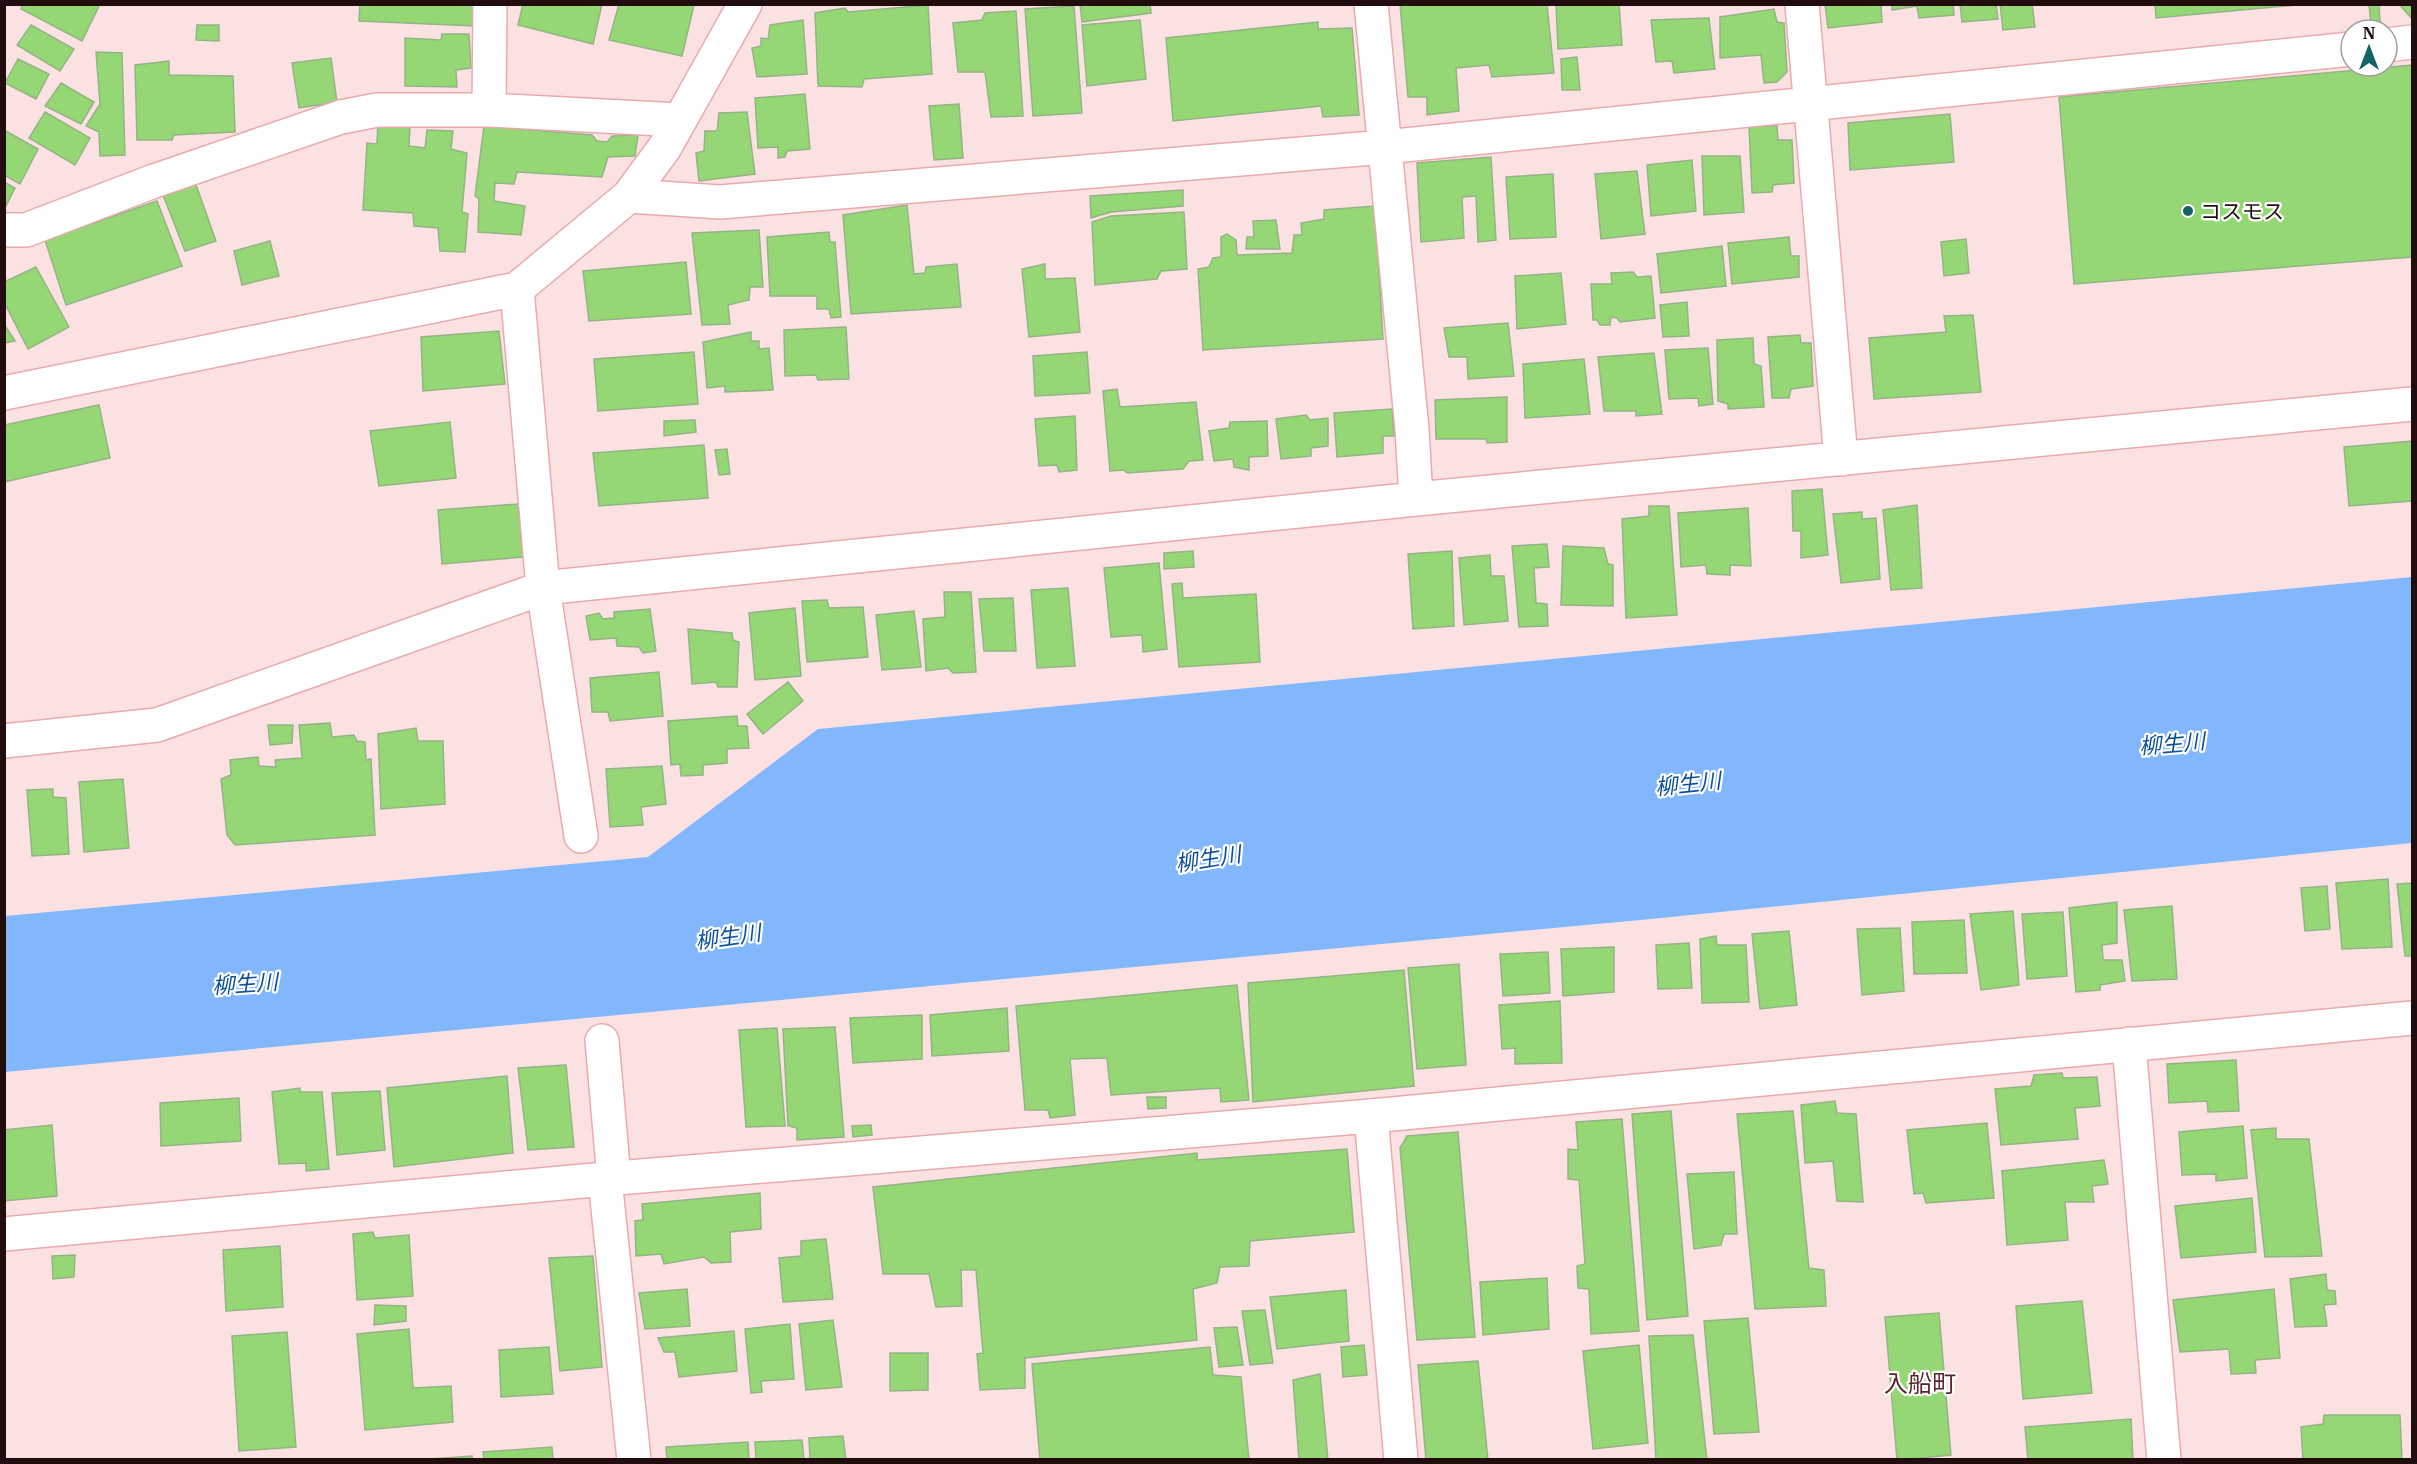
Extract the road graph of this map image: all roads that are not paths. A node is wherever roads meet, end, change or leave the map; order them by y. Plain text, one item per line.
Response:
1 (490, 4) edge
2 (745, 4) edge
3 (1371, 4) edge
4 (1802, 4) edge
5 (2339, 50) edge
6 (1812, 104) junction
7 (489, 110) junction
8 (680, 120) junction
9 (1385, 147) junction
10 (630, 196) junction
11 (4, 230) edge
12 (517, 289) junction
13 (4, 393) edge
14 (2412, 405) edge
15 (1841, 459) junction
16 (1416, 500) junction
17 (543, 588) junction
18 (4, 741) edge
19 (581, 836) dead end
20 (2412, 1018) edge
21 (602, 1041) dead end
22 (2129, 1044) junction
23 (1371, 1116) junction
24 (610, 1179) junction
25 (4, 1234) edge
26 (634, 1460) edge
27 (1401, 1460) edge
28 (2164, 1460) edge

1 - 7 street
2 - 8 street
3 - 9 street
4 - 6 street
5 - 6 street
6 - 9 street
6 - 15 street
7 - 8 street
7 - 11 street
8 - 10 street
9 - 10 street
9 - 16 street
10 - 12 street
12 - 13 street
12 - 17 street
14 - 15 street
15 - 16 street
16 - 17 street
17 - 18 street
17 - 19 street
20 - 22 street
21 - 24 street
22 - 23 street
22 - 28 street
23 - 24 street
23 - 27 street
24 - 25 street
24 - 26 street

